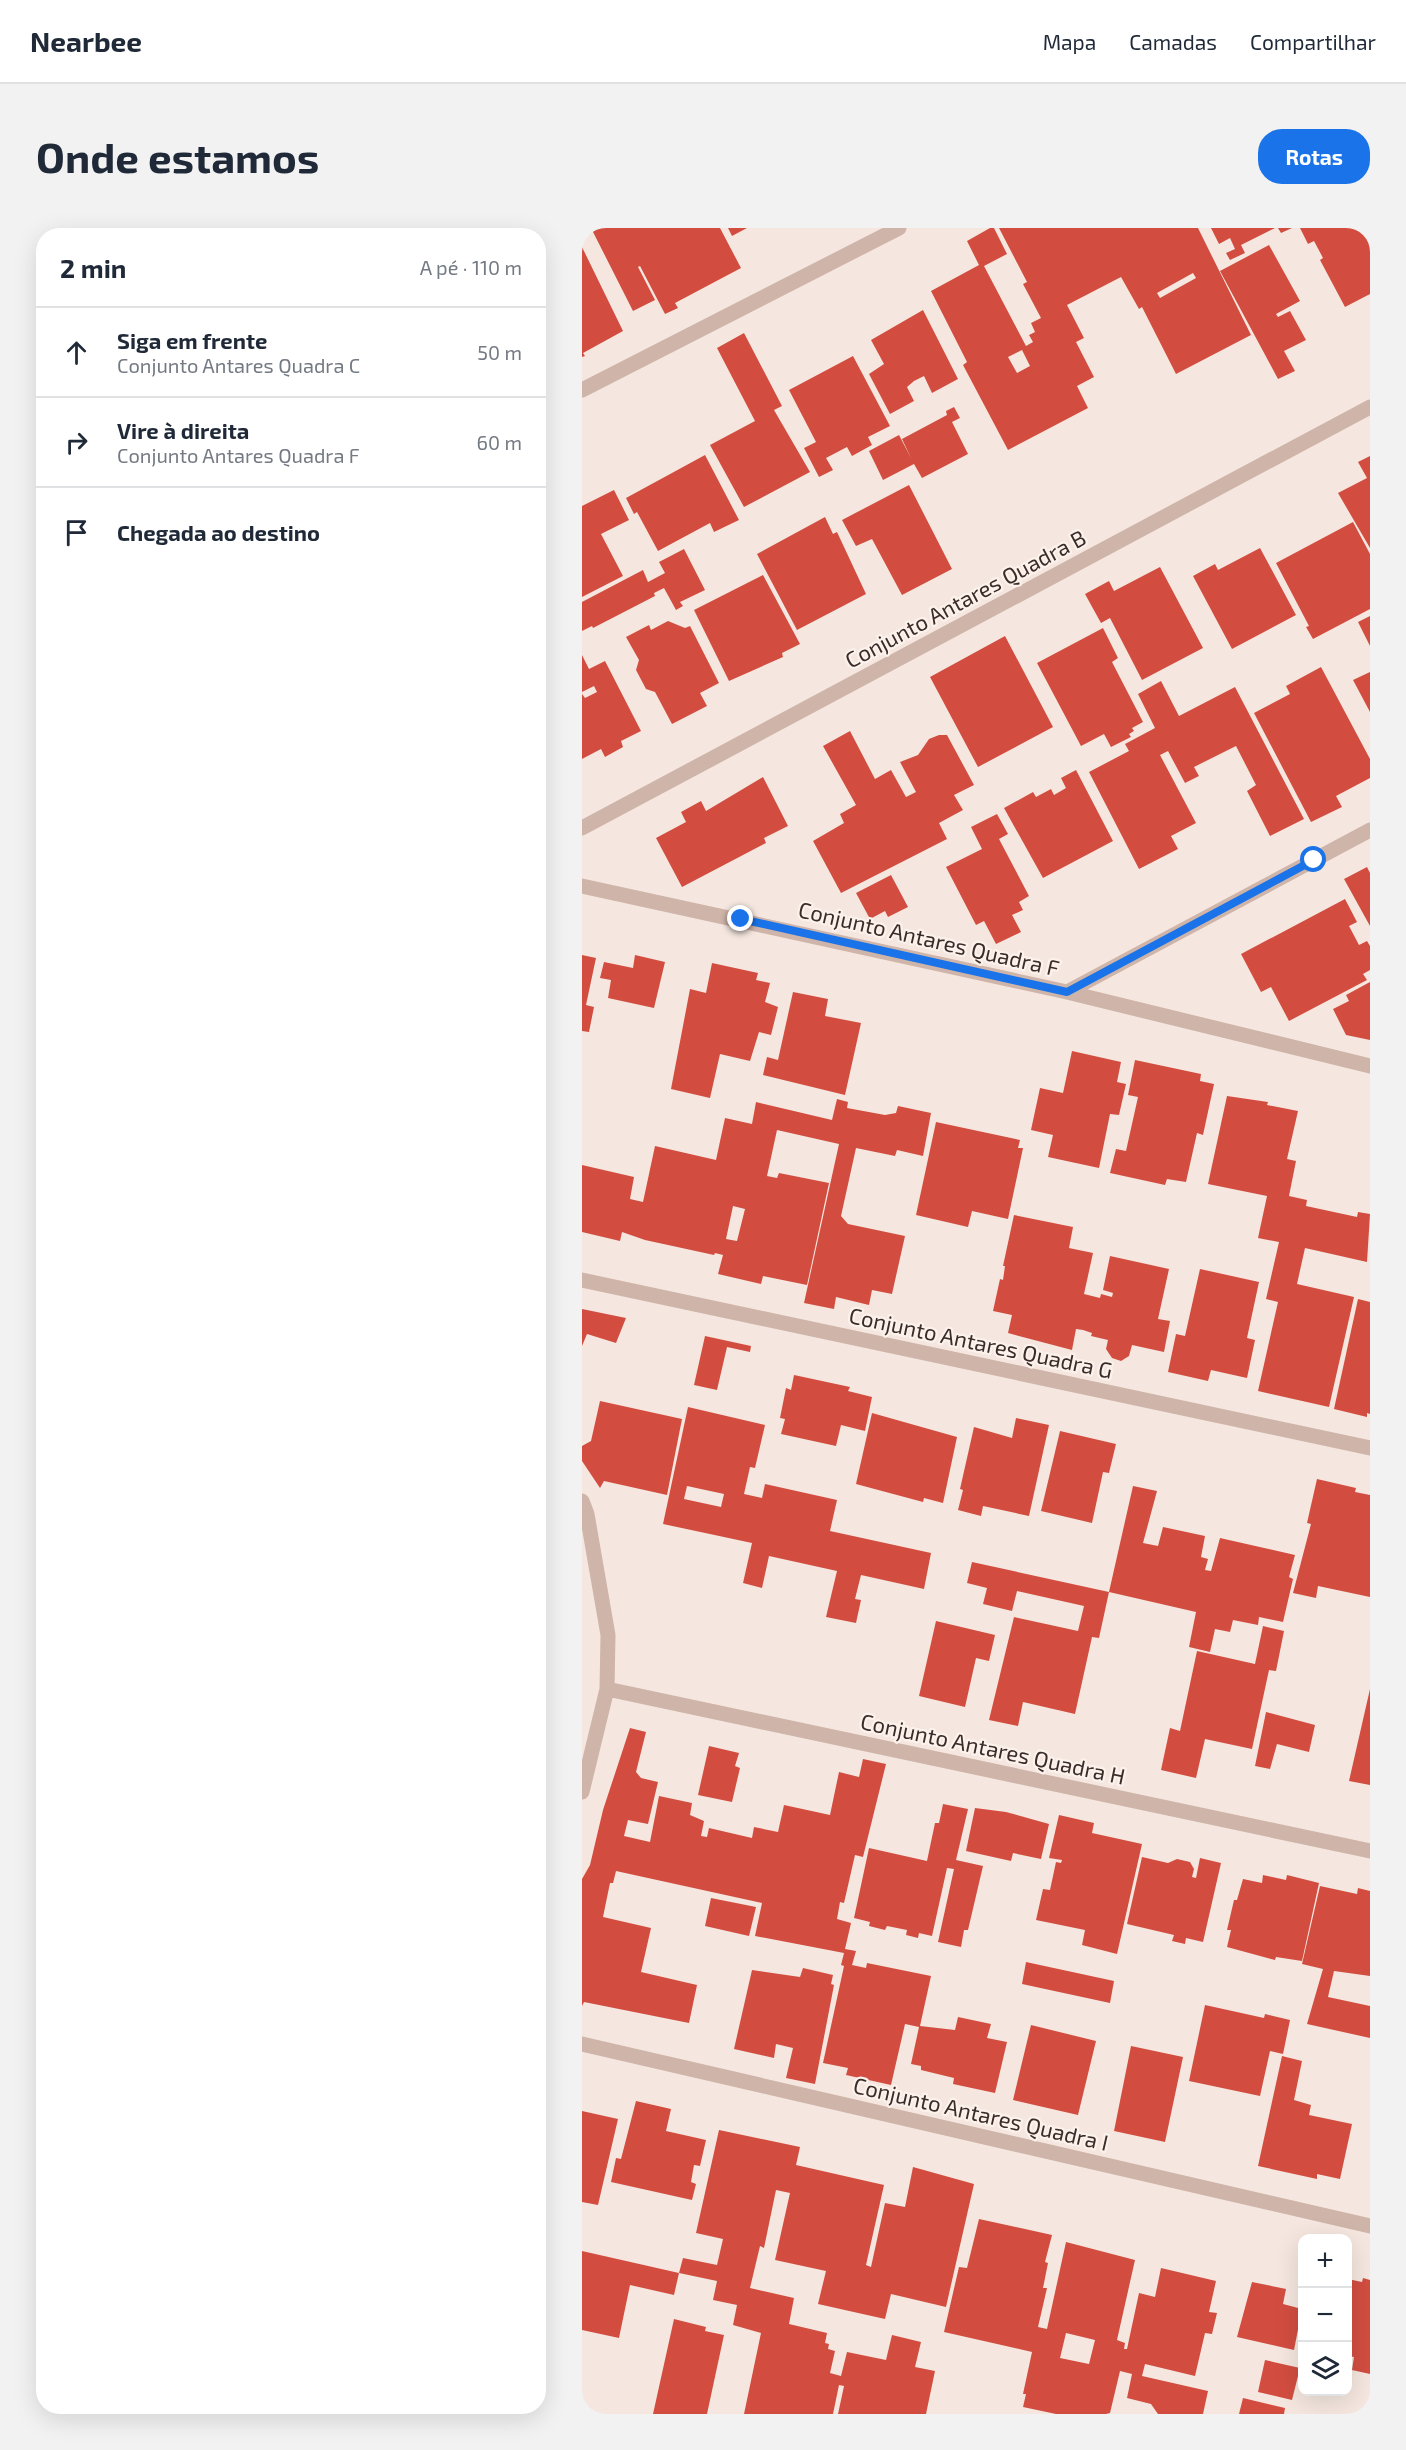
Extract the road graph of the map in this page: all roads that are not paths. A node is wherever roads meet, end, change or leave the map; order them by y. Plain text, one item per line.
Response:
1 (899, 228) edge
2 (582, 390) edge
3 (1370, 407) edge
4 (582, 828) edge
5 (1370, 830) edge
6 (582, 886) edge
7 (1067, 992) junction
8 (1370, 1066) edge
9 (582, 1280) edge
10 (1370, 1448) edge
11 (582, 1501) edge
12 (607, 1689) junction
13 (582, 1792) edge
14 (1370, 1851) edge
15 (582, 2044) edge
16 (1370, 2226) edge

1 - 2 street
3 - 4 street, Conjunto Antares Quadra B
5 - 7 street
6 - 7 street, Conjunto Antares Quadra F
7 - 8 street, Conjunto Antares Quadra F
9 - 10 street, Conjunto Antares Quadra G
11 - 12 street
12 - 13 street
12 - 14 street, Conjunto Antares Quadra H
15 - 16 street, Conjunto Antares Quadra I

